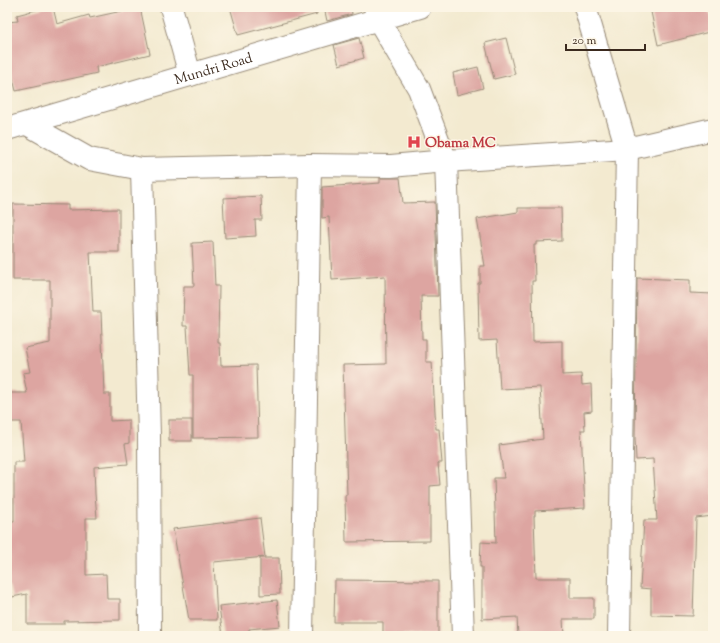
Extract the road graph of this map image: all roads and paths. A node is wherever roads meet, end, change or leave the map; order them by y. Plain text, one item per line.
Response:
1 (171, 7) edge
2 (420, 7) edge
3 (586, 7) edge
4 (376, 13) edge
5 (190, 75) junction
6 (17, 126) edge
7 (713, 129) edge
8 (627, 149) junction
9 (446, 161) junction
10 (310, 165) junction
11 (142, 169) junction
12 (150, 636) edge
13 (302, 636) edge
14 (463, 636) edge
15 (619, 636) edge

1 - 5 street
2 - 4 street, Mundri Road
3 - 8 street
4 - 5 street, Mundri Road
4 - 9 street
5 - 6 street, Mundri Road
6 - 11 street
7 - 8 street
8 - 9 street
8 - 15 street
9 - 10 street
9 - 14 street
10 - 11 street
10 - 13 street
11 - 12 street

